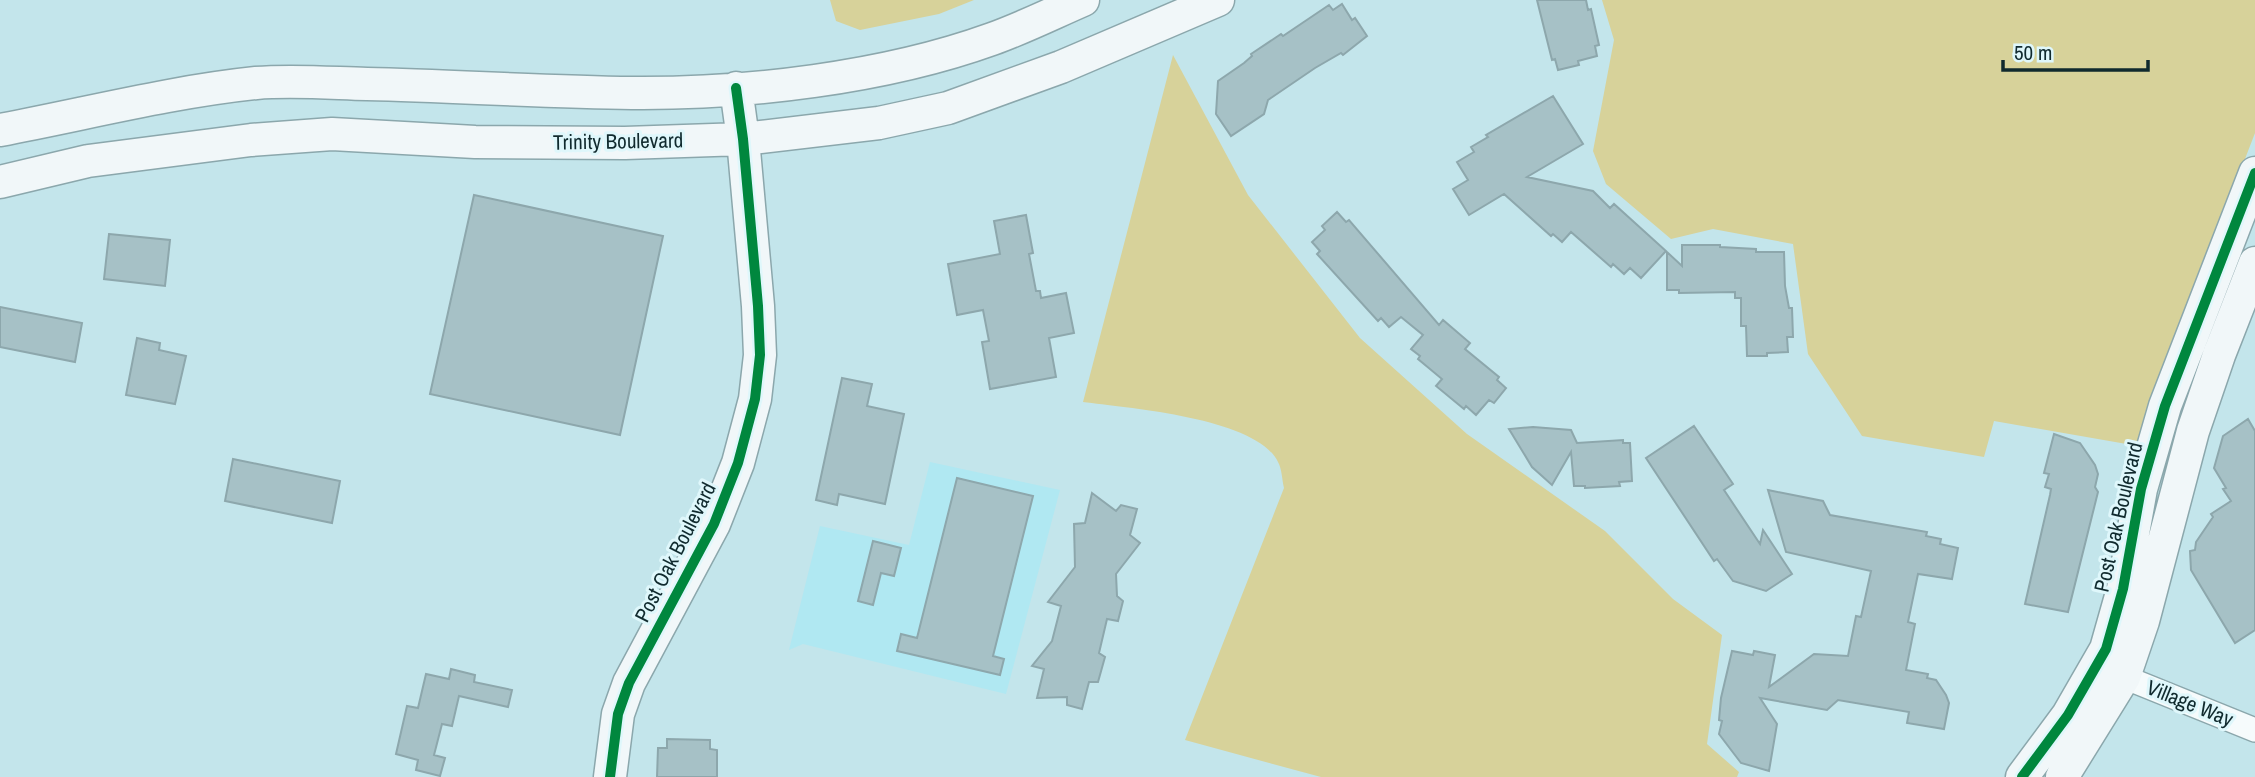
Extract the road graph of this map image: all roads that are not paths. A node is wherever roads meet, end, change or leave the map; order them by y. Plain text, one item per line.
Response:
1 (1083, 0) edge
2 (1218, 0) edge
3 (736, 88) junction
4 (0, 130) edge
5 (743, 139) junction
6 (0, 182) edge
7 (2251, 188) edge
8 (2255, 263) edge
9 (2094, 668) junction
10 (2124, 677) junction
11 (2255, 730) edge
12 (610, 777) edge
13 (2022, 777) edge
14 (2062, 777) edge

1 - 3 main road
2 - 5 main road, Trinity Boulevard
3 - 4 main road
3 - 5 main road, Post Oak Boulevard
5 - 6 main road, Trinity Boulevard
5 - 12 main road, Post Oak Boulevard
7 - 9 main road, Post Oak Boulevard
8 - 10 main road
9 - 10 main road
9 - 13 main road, Post Oak Boulevard
10 - 11 street, Village Way
10 - 14 main road

